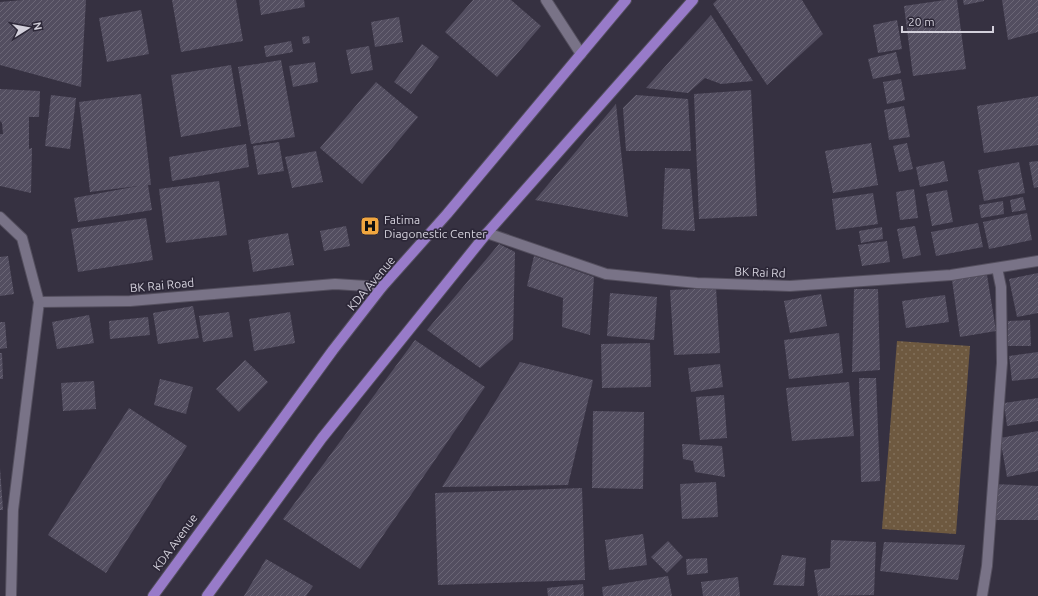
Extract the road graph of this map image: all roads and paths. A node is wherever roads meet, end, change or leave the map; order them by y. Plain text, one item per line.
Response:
1 (546, 0) edge
2 (626, 0) edge
3 (693, 0) edge
4 (581, 54) junction
5 (0, 217) edge
6 (487, 233) junction
7 (1038, 261) edge
8 (997, 268) junction
9 (382, 287) junction
10 (39, 302) junction
11 (10, 596) edge
12 (152, 596) edge
13 (207, 596) edge
14 (982, 596) edge

1 - 4 street
2 - 4 main road, KDA Avenue
3 - 6 main road
4 - 9 main road, KDA Avenue
5 - 10 street
6 - 8 street, BK Rai Rd
6 - 13 main road
7 - 8 street, BK Rai Rd
8 - 14 street
9 - 10 street, BK Rai Road
9 - 12 main road, KDA Avenue
10 - 11 street

